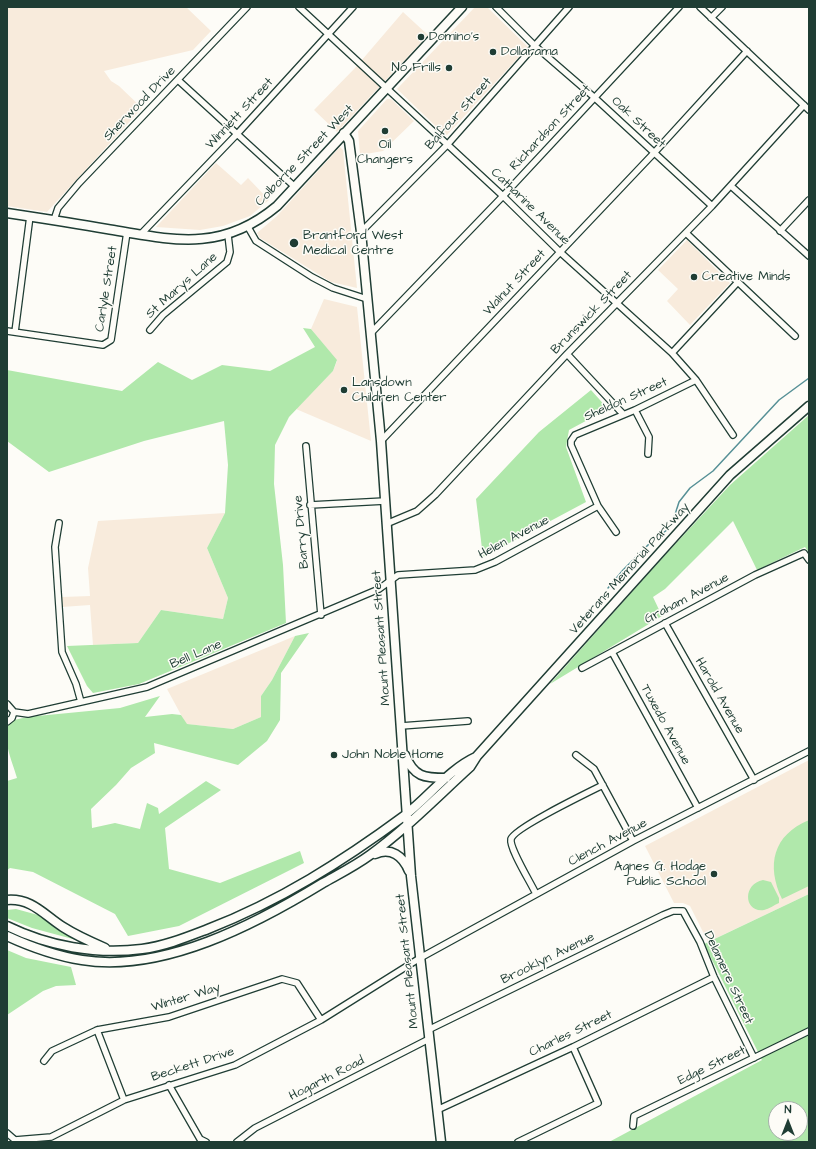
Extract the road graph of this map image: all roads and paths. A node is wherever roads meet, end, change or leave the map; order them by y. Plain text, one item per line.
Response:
1 (247, 7) edge
2 (299, 7) edge
3 (353, 7) edge
4 (462, 7) edge
5 (496, 7) edge
6 (569, 7) edge
7 (679, 7) edge
8 (700, 7) edge
9 (722, 7) edge
10 (711, 18) junction
11 (329, 34) junction
12 (535, 46) junction
13 (747, 51) junction
14 (178, 80) junction
15 (386, 88) junction
16 (595, 98) junction
17 (804, 105) junction
18 (809, 110) edge
19 (238, 133) junction
20 (344, 133) junction
21 (447, 145) junction
22 (654, 153) junction
23 (731, 186) junction
24 (295, 187) junction
25 (503, 196) junction
26 (809, 200) edge
27 (712, 206) junction
28 (7, 213) edge
29 (30, 216) junction
30 (54, 220) junction
31 (248, 227) junction
32 (780, 230) junction
33 (127, 232) junction
34 (361, 232) junction
35 (686, 233) junction
36 (141, 234) junction
37 (228, 234) junction
38 (560, 252) junction
39 (809, 256) edge
40 (738, 283) junction
41 (367, 299) junction
42 (616, 304) junction
43 (150, 330) dead end
44 (7, 331) edge
45 (15, 332) junction
46 (371, 332) junction
47 (795, 336) dead end
48 (672, 353) junction
49 (568, 354) junction
50 (696, 380) junction
51 (809, 406) edge
52 (635, 410) junction
53 (622, 414) junction
54 (733, 435) dead end
55 (381, 441) junction
56 (306, 446) dead end
57 (648, 454) dead end
58 (385, 501) junction
59 (310, 505) junction
60 (598, 506) junction
61 (59, 523) dead end
62 (386, 524) junction
63 (616, 532) dead end
64 (809, 560) edge
65 (390, 581) junction
66 (321, 615) junction
67 (665, 623) junction
68 (612, 652) junction
69 (582, 668) dead end
70 (82, 702) junction
71 (7, 704) edge
72 (14, 712) junction
73 (468, 721) dead end
74 (7, 722) edge
75 (401, 726) junction
76 (402, 748) junction
77 (809, 751) edge
78 (576, 755) dead end
79 (477, 756) junction
80 (446, 778) junction
81 (754, 780) junction
82 (603, 785) junction
83 (698, 808) junction
84 (406, 814) junction
85 (408, 825) junction
86 (633, 841) junction
87 (369, 856) junction
88 (411, 876) junction
89 (536, 894) junction
90 (7, 900) edge
91 (679, 910) joint
92 (7, 926) edge
93 (7, 936) edge
94 (111, 950) junction
95 (420, 958) junction
96 (714, 977) junction
97 (321, 1020) junction
98 (97, 1030) junction
99 (428, 1030) junction
100 (809, 1032) edge
101 (429, 1039) junction
102 (573, 1046) junction
103 (754, 1058) junction
104 (44, 1061) dead end
105 (169, 1085) junction
106 (124, 1100) junction
107 (437, 1110) junction
108 (633, 1126) dead end
109 (7, 1133) edge
110 (198, 1140) edge
111 (15, 1141) edge
112 (206, 1142) edge
113 (237, 1142) edge
114 (441, 1142) edge
115 (518, 1142) edge

1 - 14 street, Sherwood Drive
2 - 11 street, Catharine Avenue
3 - 11 street, Winniett Street
4 - 15 main road, Colborne Street West
5 - 12 street, Oak Street
6 - 12 street, Balfour Street
7 - 16 street, Richardson Street
8 - 10 street
9 - 10 street
10 - 13 street
11 - 15 street, Catharine Avenue
11 - 19 street, Winniett Street
12 - 16 street, Oak Street
12 - 21 street, Balfour Street
13 - 17 street
13 - 22 street, Walnut Street
14 - 19 street
14 - 30 street, Sherwood Drive
15 - 20 main road, Colborne Street West
15 - 21 street, Catharine Avenue
16 - 22 street, Oak Street
16 - 25 street, Richardson Street
17 - 18 street
17 - 23 street, Brunswick Street
19 - 24 street
19 - 36 street, Winniett Street
20 - 24 main road, Colborne Street West
20 - 34 main road, Mount Pleasant Street
21 - 25 street, Catharine Avenue
21 - 34 street, Balfour Street
22 - 27 street, Oak Street
22 - 38 street, Walnut Street
23 - 27 street, Brunswick Street
23 - 32 street
24 - 31 main road, Colborne Street West
25 - 38 street, Catharine Avenue
25 - 46 street, Richardson Street
26 - 32 street
27 - 35 street, Brunswick Street
28 - 29 main road, Colborne Street West
29 - 30 main road, Colborne Street West
29 - 45 street
30 - 33 main road, Colborne Street West
31 - 37 main road, Colborne Street West
31 - 41 street
32 - 39 street
33 - 36 main road, Colborne Street West
33 - 45 street, Carlyle Street
34 - 41 main road, Mount Pleasant Street
35 - 40 street
35 - 42 street, Brunswick Street
36 - 37 main road, Colborne Street West
37 - 43 street, St Marys Lane
38 - 42 street, Catharine Avenue
38 - 55 street, Walnut Street
40 - 47 street
40 - 48 street
41 - 46 main road, Mount Pleasant Street
42 - 48 street, Catharine Avenue
42 - 49 street, Brunswick Street
44 - 45 street
46 - 55 main road, Mount Pleasant Street
48 - 50 street, Catharine Avenue
49 - 53 street
49 - 62 street, Brunswick Street
50 - 52 street, Sheldon Street
50 - 54 street, Catharine Avenue
51 - 79 main road, Veterans Memorial Parkway
52 - 53 street, Sheldon Street
52 - 57 street
53 - 60 street, Sheldon Street
55 - 58 main road, Mount Pleasant Street
56 - 59 street, Barry Drive
58 - 59 street
58 - 62 main road, Mount Pleasant Street
59 - 66 street, Barry Drive
60 - 63 street
60 - 65 street, Helen Avenue
61 - 70 street
62 - 65 main road, Mount Pleasant Street
64 - 67 street, Graham Avenue
65 - 66 street, Bell Lane
65 - 75 main road, Mount Pleasant Street
66 - 70 street, Bell Lane
67 - 68 street, Graham Avenue
67 - 81 street, Harold Avenue
68 - 69 street, Graham Avenue
68 - 83 street, Tuxedo Avenue
70 - 72 street, Bell Lane
71 - 72 street
72 - 74 street
73 - 75 street
75 - 76 main road, Mount Pleasant Street
76 - 80 main road
76 - 84 main road, Mount Pleasant Street
77 - 81 street, Clench Avenue
78 - 82 street
79 - 80 main road, Veterans Memorial Parkway
79 - 85 main road, Veterans Memorial Parkway
80 - 84 main road, Veterans Memorial Parkway
81 - 83 street, Clench Avenue
82 - 86 street
82 - 89 street
83 - 86 street, Clench Avenue
84 - 85 main road, Mount Pleasant Street
84 - 94 main road, Veterans Memorial Parkway
85 - 87 main road, Veterans Memorial Parkway
85 - 88 main road, Mount Pleasant Street
86 - 89 street, Clench Avenue
87 - 88 main road
87 - 93 main road, Veterans Memorial Parkway
88 - 95 main road, Mount Pleasant Street
89 - 95 street, Clench Avenue
90 - 94 main road
91 - 96 street, Delamere Street
91 - 99 street, Brooklyn Avenue
92 - 94 main road, Veterans Memorial Parkway
95 - 97 street, Beckett Drive
95 - 99 main road, Mount Pleasant Street
96 - 102 street, Charles Street
96 - 103 street, Delamere Street
97 - 98 street, Winter Way
97 - 105 street, Beckett Drive
98 - 104 street, Winter Way
98 - 106 street
99 - 101 main road, Mount Pleasant Street
100 - 103 street, Edge Street
101 - 107 main road, Mount Pleasant Street
101 - 113 street, Hogarth Road
102 - 107 street, Charles Street
102 - 115 street
103 - 108 street, Edge Street
105 - 106 street, Beckett Drive
105 - 110 street
106 - 111 street, Beckett Drive
107 - 114 main road, Mount Pleasant Street
109 - 111 street, Beckett Drive
110 - 112 street

